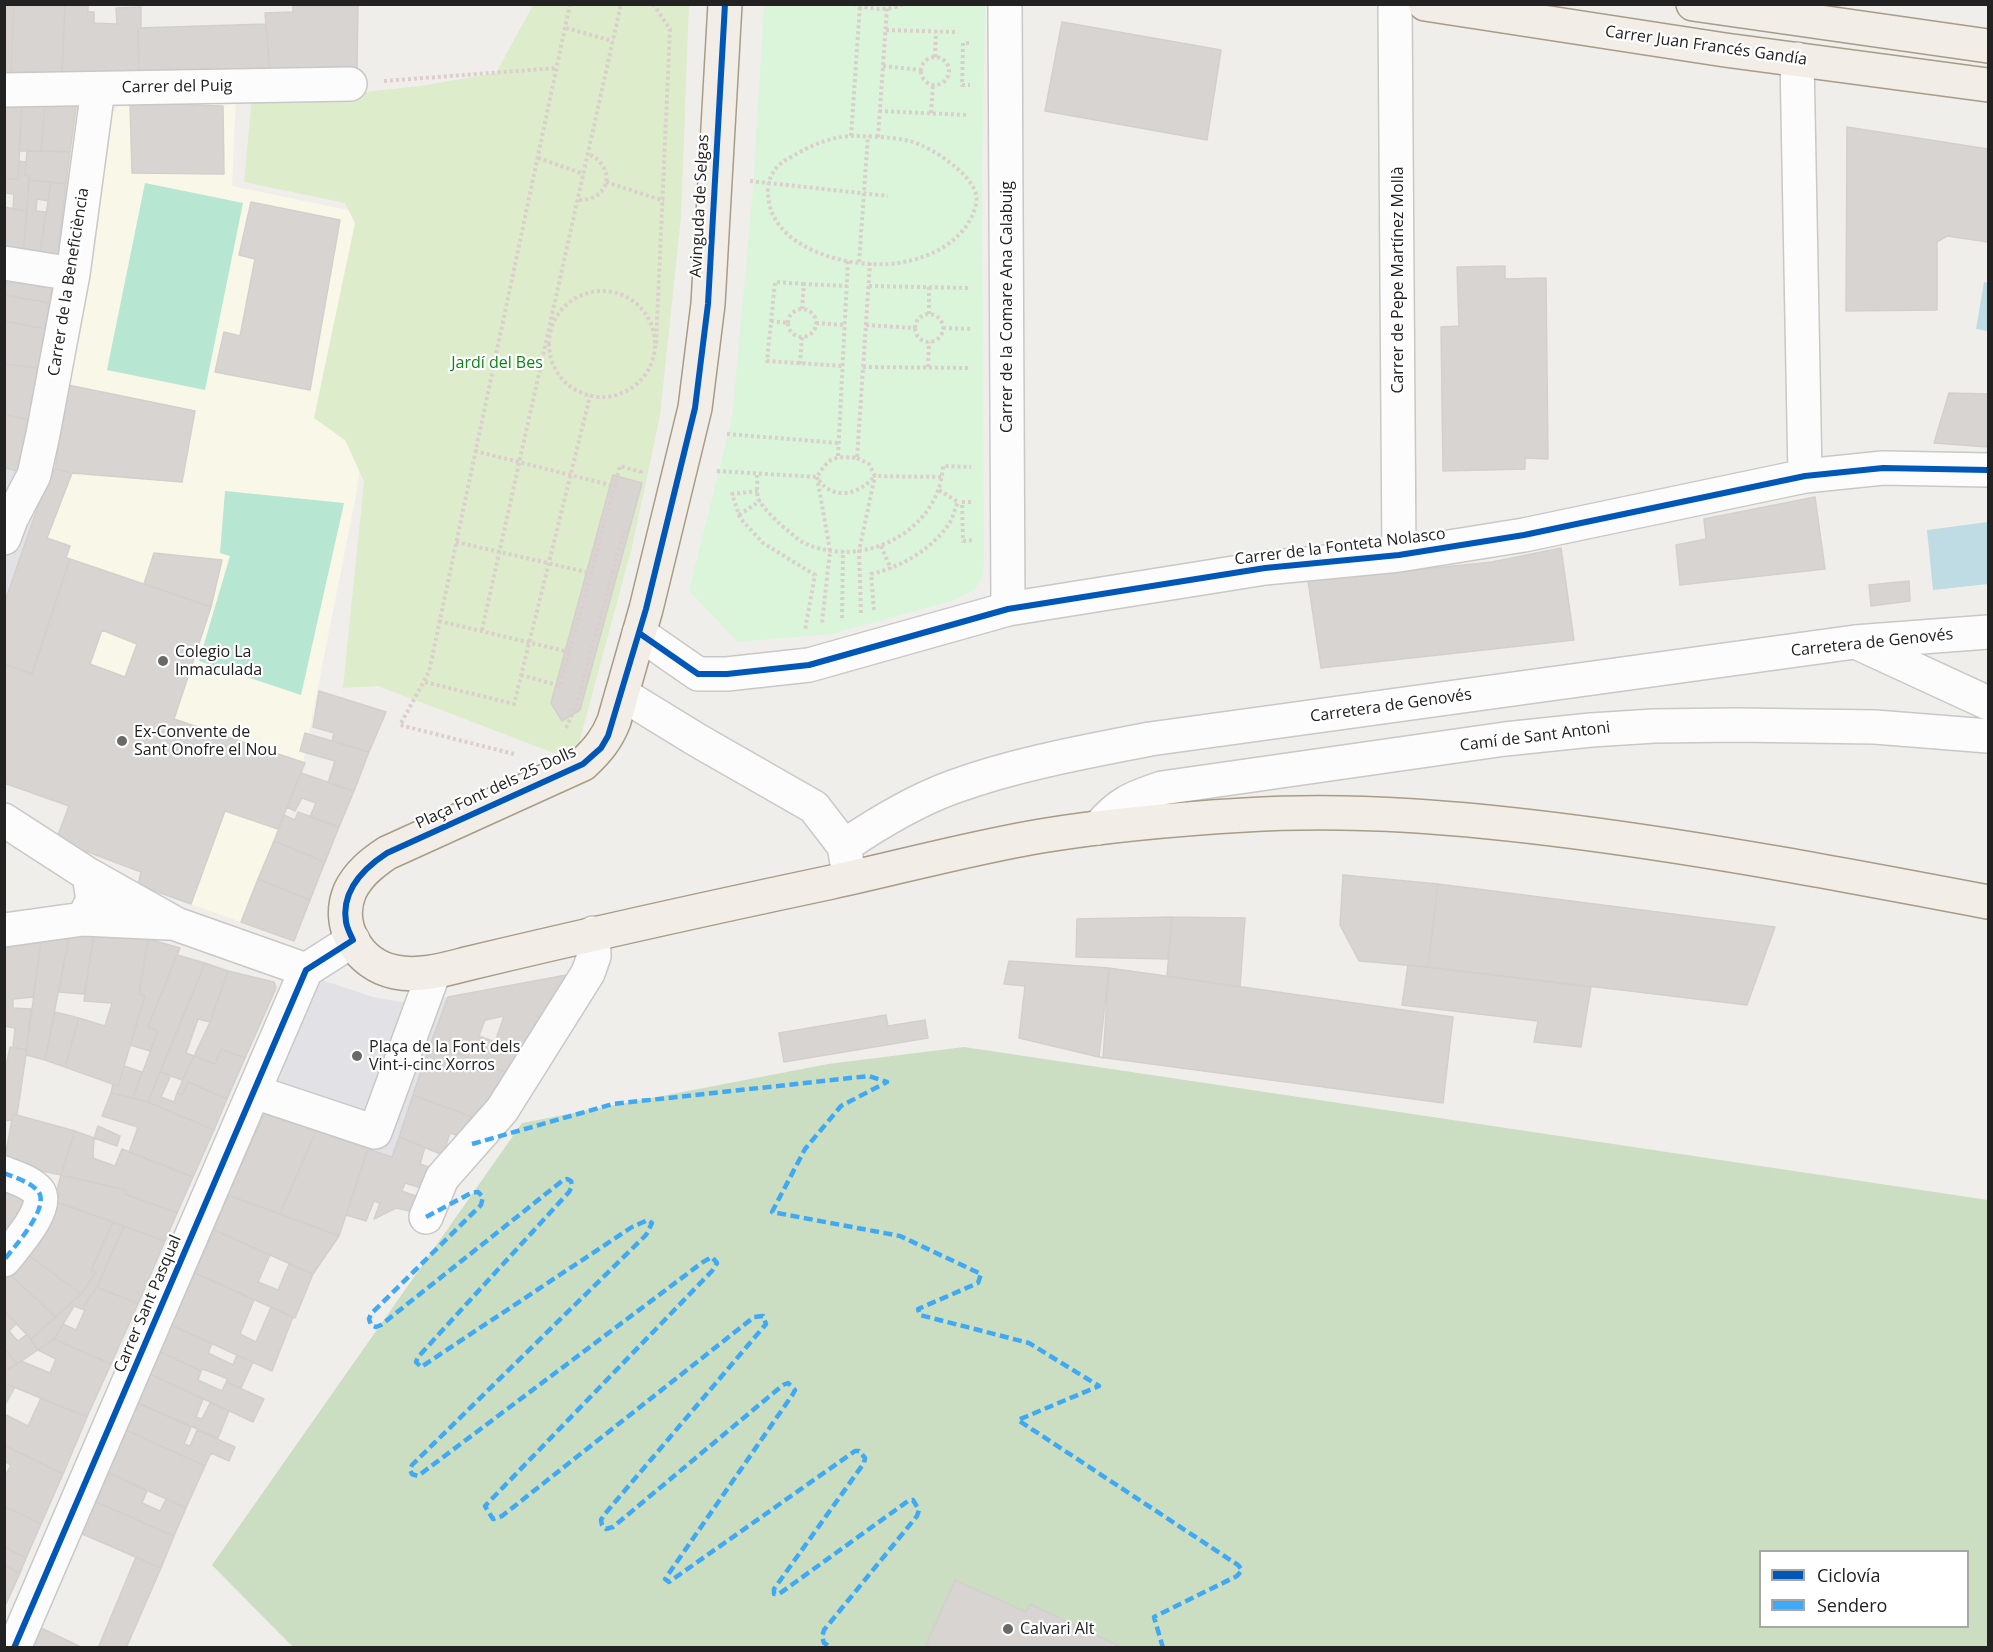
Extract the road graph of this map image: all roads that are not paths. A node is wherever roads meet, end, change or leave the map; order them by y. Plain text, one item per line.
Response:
1 (725, 4) edge
2 (1005, 4) edge
3 (1395, 4) edge
4 (1425, 4) edge
5 (1693, 4) edge
6 (1794, 12) edge
7 (1989, 46) edge
8 (1797, 59) junction
9 (350, 84) road end
10 (1989, 85) edge
11 (98, 89) junction
12 (4, 90) edge
13 (4, 263) edge
14 (73, 274) junction
15 (695, 408) joint
16 (1989, 470) edge
17 (1805, 476) junction
18 (11, 504) edge
19 (4, 538) edge
20 (1400, 555) junction
21 (1008, 609) junction
22 (1989, 632) edge
23 (639, 633) junction
24 (1855, 642) junction
25 (622, 694) junction
26 (1989, 703) edge
27 (1989, 736) edge
28 (8, 822) edge
29 (1098, 828) junction
30 (844, 846) junction
31 (89, 875) junction
32 (849, 878) junction
33 (1989, 902) edge
34 (83, 919) junction
35 (176, 924) junction
36 (4, 930) edge
37 (593, 933) junction
38 (353, 940) junction
39 (306, 970) junction
40 (435, 972) junction
41 (255, 1092) junction
42 (4, 1173) edge
43 (426, 1217) dead end
44 (4, 1260) edge
45 (14, 1647) edge

1 - 15 main road, Avinguda de Selgas
2 - 21 street, Carrer de la Comare Ana Calabuig
3 - 20 street, Carrer de Pepe Martínez Mollà
4 - 8 main road, Carrer Juan Francés Gandía
5 - 6 main road
6 - 7 main road
8 - 10 main road, Carrer Juan Francés Gandía
8 - 17 street
9 - 11 street, Carrer del Puig
11 - 12 street, Carrer del Puig
11 - 14 street, Carrer de la Beneficiència
13 - 14 street
14 - 18 street, Carrer de la Beneficiència
15 - 23 main road, Plaça Font dels 25 Dolls
16 - 17 street, Carrer de la Fonteta Nolasco
17 - 20 street, Carrer de la Fonteta Nolasco
18 - 19 street, Carrer de la Beneficiència
20 - 21 street, Carrer de la Fonteta Nolasco
21 - 23 street, Carrer de la Fonteta Nolasco
22 - 24 street, Carretera de Genovés
23 - 25 main road, Plaça Font dels 25 Dolls
24 - 26 street
24 - 30 street, Carretera de Genovés
25 - 30 street
25 - 38 main road, Plaça Font dels 25 Dolls
27 - 29 street, Camí de Sant Antoni
28 - 31 street
29 - 32 main road, Plaça Font dels 25 Dolls
29 - 33 main road, Plaça Font dels 25 Dolls
30 - 32 street
31 - 34 street
31 - 35 street
32 - 37 main road, Plaça Font dels 25 Dolls
34 - 35 street
34 - 36 street
35 - 39 street
37 - 40 main road, Plaça Font dels 25 Dolls
37 - 43 street
38 - 39 street
38 - 40 main road, Plaça Font dels 25 Dolls
39 - 41 street, Carrer Sant Pasqual
40 - 41 street
41 - 45 street, Carrer Sant Pasqual
42 - 44 street

